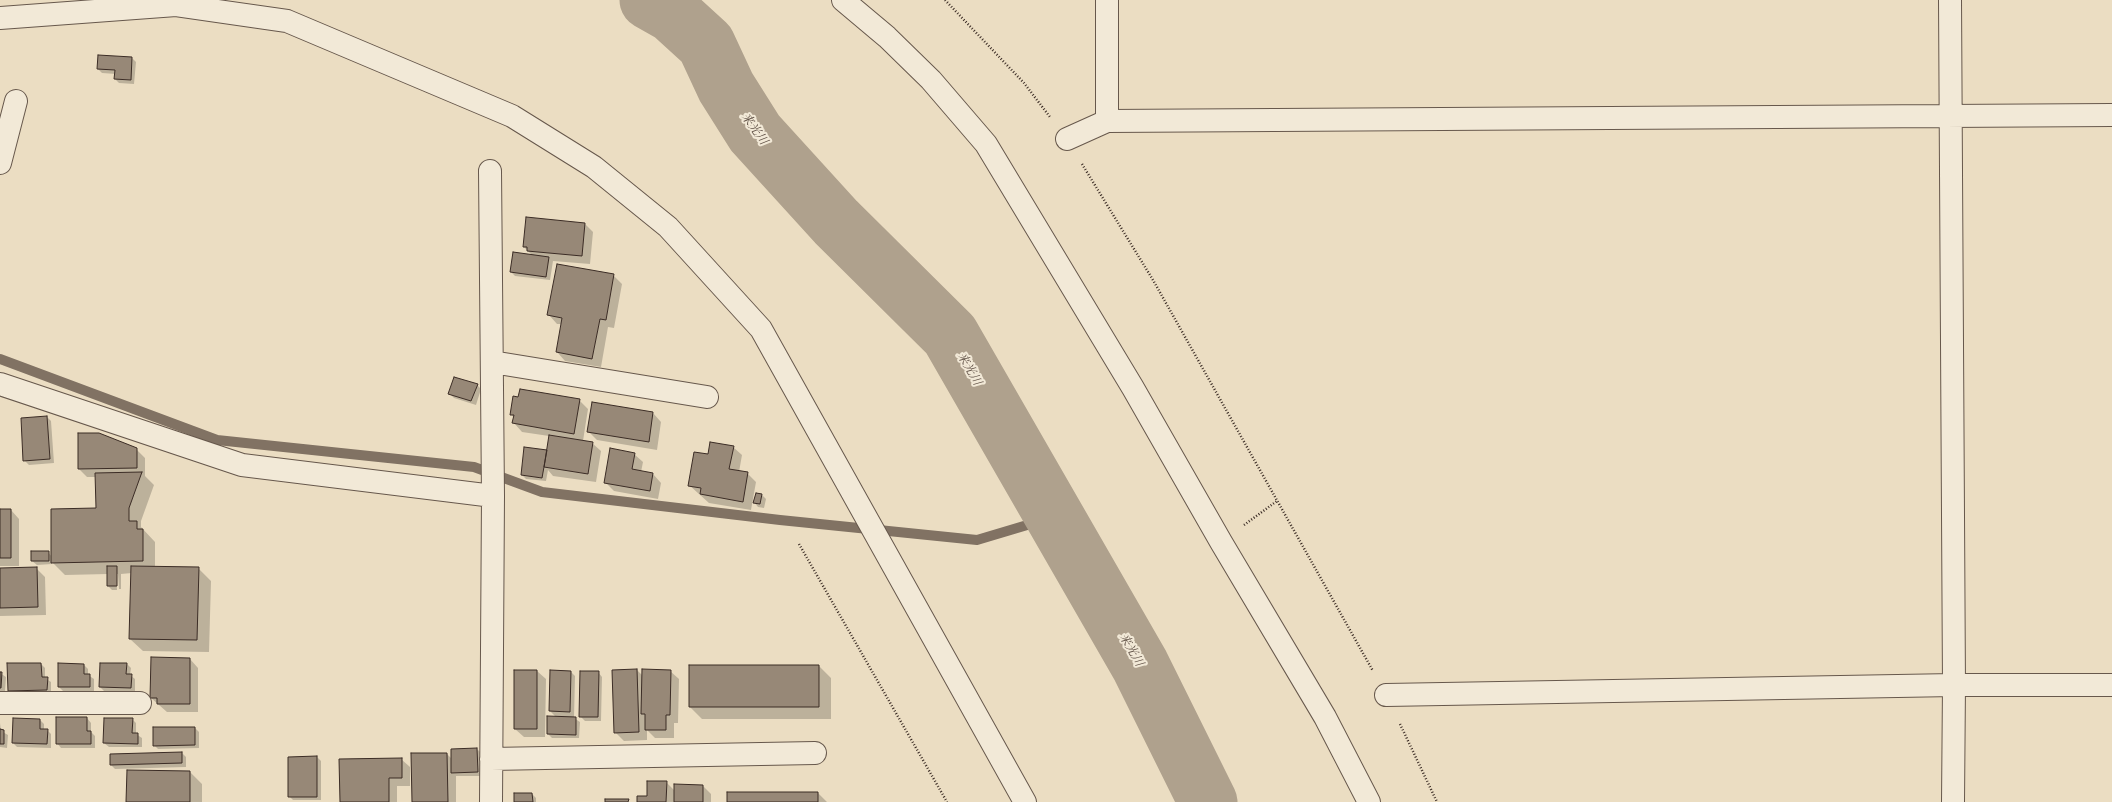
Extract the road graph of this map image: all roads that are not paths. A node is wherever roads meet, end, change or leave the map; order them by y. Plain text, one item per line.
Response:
1 (843, 0) edge
2 (1107, 0) edge
3 (1950, 0) edge
4 (0, 18) edge
5 (16, 101) dead end
6 (1950, 115) junction
7 (2112, 115) edge
8 (1107, 121) junction
9 (1067, 139) road end
10 (0, 163) edge
11 (490, 171) dead end
12 (492, 362) junction
13 (0, 384) edge
14 (707, 396) dead end
15 (493, 496) junction
16 (1954, 685) junction
17 (2112, 685) edge
18 (1386, 695) road end
19 (0, 703) edge
20 (140, 703) dead end
21 (815, 753) dead end
22 (491, 759) junction
23 (491, 802) edge
24 (1025, 802) edge
25 (1369, 802) edge
26 (1952, 802) edge

1 - 25 street
2 - 8 street
3 - 6 street
4 - 24 street
5 - 10 street
6 - 7 street
6 - 8 street
6 - 16 street
8 - 9 street
11 - 12 street
12 - 14 street
12 - 15 street
13 - 15 street
15 - 22 street
16 - 17 street
16 - 18 street
16 - 26 street
19 - 20 street
21 - 22 street
22 - 23 street

